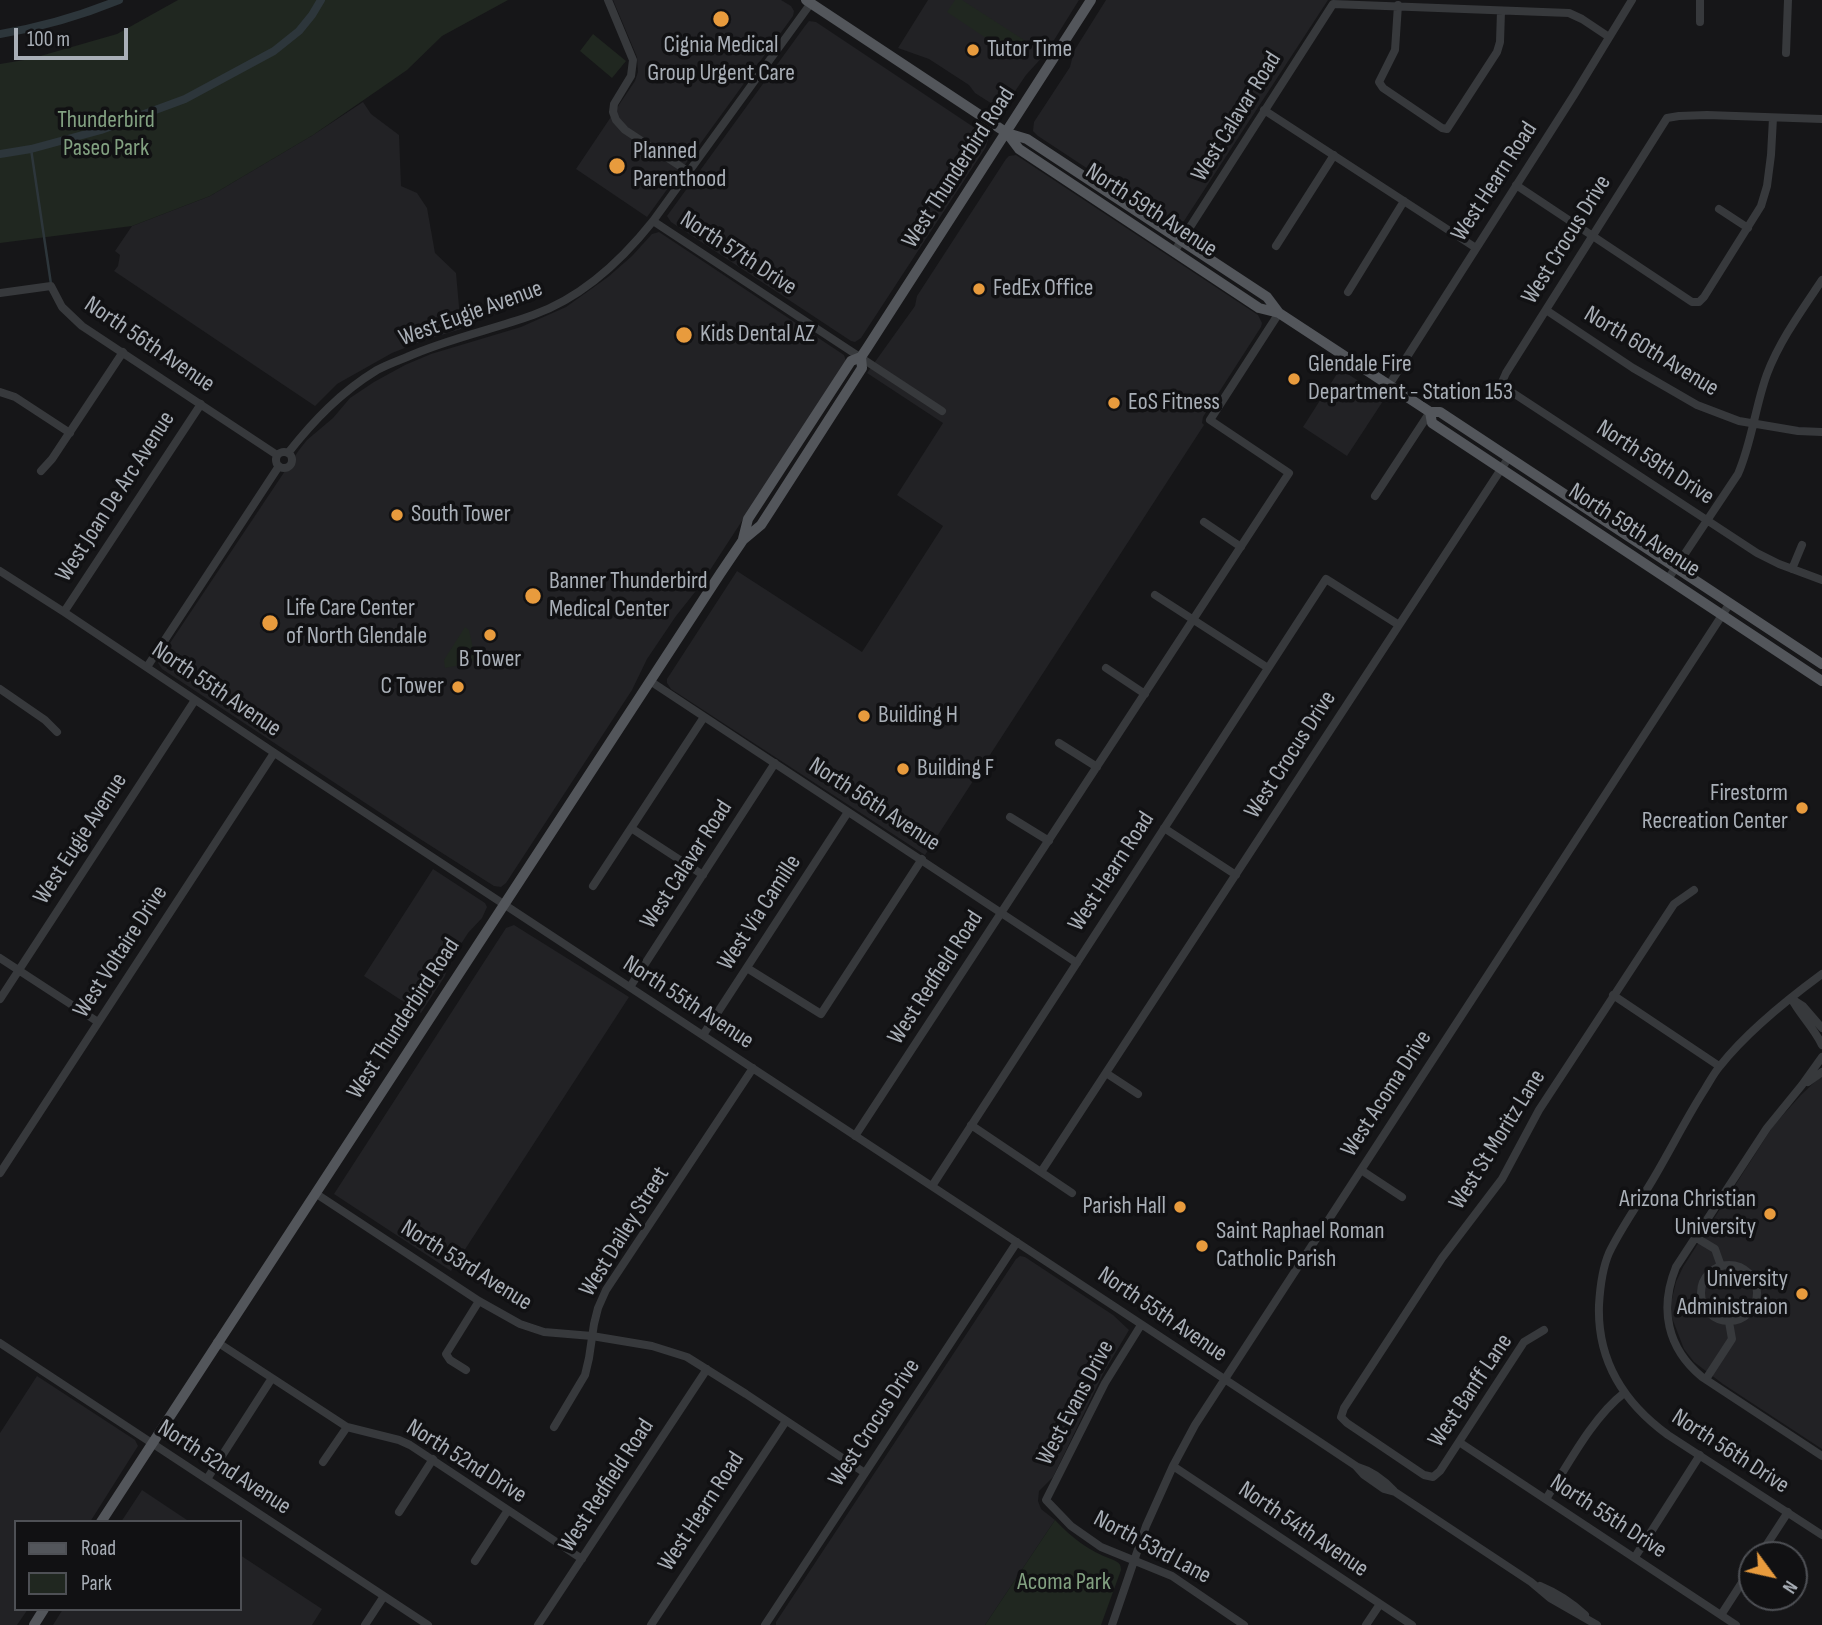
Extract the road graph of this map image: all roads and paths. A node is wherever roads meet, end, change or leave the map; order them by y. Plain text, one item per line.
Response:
1 (608, 0) edge
2 (1091, 0) edge
3 (1632, 0) edge
4 (1700, 0) edge
5 (1788, 0) edge
6 (809, 2) edge
7 (1398, 5) junction
8 (1501, 11) junction
9 (1700, 22) dead end
10 (1609, 37) junction
11 (1786, 53) dead end
12 (1264, 110) junction
13 (1773, 118) junction
14 (1822, 119) edge
15 (1007, 133) junction
16 (1334, 155) junction
17 (689, 172) junction
18 (1516, 186) junction
19 (1086, 193) junction
20 (1122, 201) junction
21 (1404, 201) junction
22 (1719, 209) dead end
23 (653, 221) junction
24 (1748, 228) junction
25 (1593, 236) junction
26 (1181, 240) junction
27 (1276, 246) dead end
28 (1476, 248) junction
29 (1174, 251) junction
30 (1822, 280) edge
31 (1348, 292) dead end
32 (0, 293) edge
33 (1546, 310) junction
34 (1279, 313) junction
35 (123, 352) junction
36 (861, 358) junction
37 (1502, 383) joint
38 (1389, 385) junction
39 (0, 392) edge
40 (201, 404) junction
41 (943, 411) dead end
42 (1430, 412) junction
43 (1753, 423) junction
44 (806, 431) junction
45 (1822, 432) edge
46 (70, 433) junction
47 (288, 453) junction
48 (277, 455) junction
49 (1509, 457) junction
50 (279, 466) junction
51 (1501, 468) junction
52 (41, 471) dead end
53 (1375, 496) dead end
54 (772, 508) junction
55 (1707, 520) junction
56 (1204, 522) dead end
57 (743, 540) junction
58 (1802, 545) dead end
59 (1241, 547) junction
60 (1676, 567) junction
61 (1792, 569) junction
62 (0, 571) edge
63 (1668, 579) junction
64 (1822, 580) edge
65 (1155, 595) dead end
66 (1730, 603) junction
67 (64, 612) junction
68 (1722, 615) junction
69 (1193, 620) junction
70 (1399, 625) junction
71 (1822, 664) edge
72 (147, 667) junction
73 (1106, 668) dead end
74 (1268, 668) junction
75 (650, 681) junction
76 (1822, 681) edge
77 (0, 689) edge
78 (1145, 694) junction
79 (195, 700) junction
80 (704, 717) junction
81 (57, 732) dead end
82 (1059, 743) dead end
83 (274, 753) junction
84 (775, 764) junction
85 (1097, 767) junction
86 (848, 812) junction
87 (1010, 817) dead end
88 (631, 828) junction
89 (1164, 828) junction
90 (1049, 841) junction
91 (922, 859) junction
92 (703, 875) junction
93 (1236, 875) junction
94 (593, 886) dead end
95 (1694, 890) dead end
96 (504, 904) junction
97 (1002, 913) junction
98 (0, 958) edge
99 (1076, 962) junction
100 (747, 968) junction
101 (19, 970) junction
102 (1822, 974) edge
103 (630, 987) junction
104 (1614, 995) junction
105 (1791, 998) junction
106 (0, 999) edge
107 (99, 1022) junction
108 (1812, 1023) junction
109 (1822, 1028) edge
110 (703, 1035) junction
111 (1822, 1045) edge
112 (1822, 1057) edge
113 (1720, 1066) junction
114 (753, 1068) junction
115 (1822, 1072) edge
116 (1106, 1073) junction
117 (1802, 1085) junction
118 (1138, 1094) dead end
119 (971, 1125) junction
120 (855, 1136) junction
121 (1361, 1170) junction
122 (1041, 1172) junction
123 (0, 1173) edge
124 (932, 1186) junction
125 (315, 1193) junction
126 (1072, 1193) dead end
127 (1402, 1197) dead end
128 (1696, 1237) junction
129 (1017, 1242) junction
130 (1721, 1266) junction
131 (478, 1301) junction
132 (1729, 1322) junction
133 (1142, 1325) junction
134 (1544, 1330) dead end
135 (592, 1336) junction
136 (217, 1342) junction
137 (0, 1343) edge
138 (707, 1369) junction
139 (466, 1370) dead end
140 (272, 1378) junction
141 (1706, 1379) junction
142 (1224, 1380) junction
143 (1624, 1393) junction
144 (786, 1421) junction
145 (347, 1427) junction
146 (554, 1427) dead end
147 (1459, 1442) junction
148 (152, 1443) junction
149 (1700, 1455) junction
150 (1822, 1456) edge
151 (433, 1459) junction
152 (323, 1462) dead end
153 (1173, 1466) junction
154 (865, 1473) junction
155 (1433, 1477) joint
156 (206, 1479) junction
157 (1546, 1499) junction
158 (1046, 1500) joint
159 (508, 1510) junction
160 (399, 1512) dead end
161 (1788, 1512) junction
162 (102, 1520) edge
163 (1822, 1535) edge
164 (1769, 1541) edge
165 (1635, 1557) junction
166 (582, 1559) junction
167 (1134, 1560) junction
168 (475, 1561) dead end
169 (1738, 1589) edge
170 (384, 1596) junction
171 (1380, 1604) junction
172 (1721, 1615) junction
173 (1593, 1624) edge
174 (365, 1625) edge
175 (428, 1625) edge
176 (538, 1625) edge
177 (651, 1625) edge
178 (765, 1625) edge
179 (1112, 1625) edge
180 (1244, 1625) edge
181 (1366, 1625) edge
182 (1412, 1625) edge
183 (1736, 1625) edge

1 - 17 street
2 - 15 main road, West Thunderbird Road
3 - 10 street, West Hearn Road
4 - 9 street
5 - 11 street
6 - 15 main road, North 59th Avenue
6 - 17 street, West Eugie Avenue
7 - 8 street
7 - 8 street
7 - 12 street, West Calavar Road
8 - 10 street
10 - 18 street, West Hearn Road
12 - 16 street
12 - 26 street, West Calavar Road
13 - 14 street
13 - 24 street
13 - 25 street, West Crocus Drive
15 - 19 main road, North 59th Avenue
15 - 20 main road, North 59th Avenue
15 - 36 main road, West Thunderbird Road
16 - 21 street
16 - 27 street
17 - 23 street, West Eugie Avenue
18 - 25 street
18 - 28 street, West Hearn Road
19 - 20 main road
19 - 29 main road, North 59th Avenue
20 - 26 main road, North 59th Avenue
21 - 28 street
21 - 31 street
22 - 24 street
23 - 36 street, North 57th Drive
23 - 47 street, West Eugie Avenue
24 - 25 street
25 - 33 street, West Crocus Drive
26 - 29 street, West Calavar Road
26 - 34 main road, North 59th Avenue
28 - 38 street, West Hearn Road
29 - 34 main road, North 59th Avenue
30 - 43 street
32 - 35 street, North 56th Avenue
33 - 37 street, West Crocus Drive
33 - 43 street, North 60th Avenue
34 - 38 main road, North 59th Avenue
34 - 59 street, West Redfield Road
35 - 40 street, North 56th Avenue
35 - 46 street
36 - 41 street, North 57th Drive
36 - 44 main road, West Thunderbird Road
36 - 54 main road, West Thunderbird Road
37 - 55 street, North 59th Drive
38 - 42 main road, North 59th Avenue
39 - 46 street
40 - 48 street, North 56th Avenue
40 - 67 street, West Joan De Arc Avenue
42 - 49 main road, North 59th Avenue
42 - 51 main road, North 59th Avenue
42 - 53 street
43 - 45 street, North 60th Avenue
43 - 55 street
44 - 54 main road
44 - 57 main road, West Thunderbird Road
46 - 52 street
47 - 48 street
47 - 50 street, West Eugie Avenue
48 - 50 street
49 - 51 street, West Crocus Drive
49 - 60 main road, North 59th Avenue
50 - 72 street, West Eugie Avenue
51 - 63 main road, North 59th Avenue
51 - 70 street, West Crocus Drive
54 - 57 main road, West Thunderbird Road
55 - 60 street
55 - 61 street, North 59th Drive
56 - 59 street
57 - 75 main road, West Thunderbird Road
58 - 61 street
59 - 69 street, West Redfield Road
60 - 63 street
60 - 66 main road, North 59th Avenue
61 - 64 street, North 59th Drive
62 - 67 street, North 55th Avenue
63 - 68 main road, North 59th Avenue
65 - 69 street
66 - 68 street, West Acoma Drive
66 - 71 main road, North 59th Avenue
67 - 72 street, North 55th Avenue
68 - 76 main road, North 59th Avenue
68 - 121 street, West Acoma Drive
69 - 74 street
69 - 78 street, West Redfield Road
70 - 74 street, West Hearn Road
70 - 93 street, West Crocus Drive
72 - 79 street, North 55th Avenue
73 - 78 street
74 - 89 street, West Hearn Road
75 - 80 street, North 56th Avenue
75 - 96 main road, West Thunderbird Road
77 - 81 street
78 - 85 street, West Redfield Road
79 - 83 street, North 55th Avenue
79 - 101 street, West Eugie Avenue
80 - 84 street, North 56th Avenue
80 - 88 street
82 - 85 street
83 - 96 street, North 55th Avenue
83 - 107 street, West Voltaire Drive
84 - 86 street, North 56th Avenue
84 - 92 street, West Calavar Road
85 - 90 street, West Redfield Road
86 - 91 street, North 56th Avenue
86 - 100 street, West Via Camille
87 - 90 street
88 - 92 street
88 - 94 street
89 - 93 street
89 - 99 street, West Hearn Road
90 - 97 street, West Redfield Road
91 - 97 street, North 56th Avenue
91 - 100 street
92 - 103 street, West Calavar Road
93 - 116 street, West Crocus Drive
95 - 104 street, West St Moritz Lane
96 - 103 street, North 55th Avenue
96 - 125 main road, West Thunderbird Road
97 - 99 street, North 56th Avenue
97 - 120 street, West Redfield Road
98 - 101 street
99 - 119 street, West Hearn Road
100 - 110 street, West Via Camille
101 - 106 street, West Eugie Avenue
101 - 107 street
102 - 105 street, North 56th Drive
103 - 110 street, North 55th Avenue
104 - 113 street
104 - 155 street, West St Moritz Lane
105 - 108 street
105 - 113 street, North 56th Drive
107 - 123 street, West Voltaire Drive
108 - 109 street
108 - 111 street
110 - 114 street, North 55th Avenue
112 - 117 street
113 - 143 street, North 56th Drive
114 - 120 street, North 55th Avenue
114 - 135 street, West Dailey Street
115 - 117 street
116 - 118 street
116 - 122 street, West Crocus Drive
117 - 128 street
119 - 122 street
119 - 124 street, West Hearn Road
120 - 124 street, North 55th Avenue
121 - 127 street
121 - 142 street, West Acoma Drive
122 - 126 street
124 - 129 street, North 55th Avenue
125 - 131 street, North 53rd Avenue
125 - 136 main road, West Thunderbird Road
128 - 130 street
128 - 141 street
129 - 133 street, North 55th Avenue
129 - 154 street, West Crocus Drive
130 - 132 street
130 - 132 street
131 - 135 street, North 53rd Avenue
131 - 139 street
132 - 141 street
133 - 142 street, North 55th Avenue
133 - 158 street, West Evans Drive
134 - 147 street, West Banff Lane
135 - 138 street, North 53rd Avenue
135 - 146 street, West Dailey Street
136 - 140 street, North 52nd Drive
136 - 148 main road, West Thunderbird Road
137 - 148 street, North 52nd Avenue
138 - 144 street, North 53rd Avenue
138 - 166 street, West Redfield Road
140 - 145 street, North 52nd Drive
140 - 156 street
141 - 150 street
142 - 153 street, West Acoma Drive
142 - 173 street, North 55th Avenue
143 - 149 street, North 56th Drive
143 - 157 street
144 - 154 street, North 53rd Avenue
144 - 177 street, West Hearn Road
145 - 151 street, North 52nd Drive
145 - 152 street
147 - 155 street, West Banff Lane
147 - 157 street, North 55th Drive
148 - 156 street, North 52nd Avenue
148 - 162 main road, West Thunderbird Road
149 - 161 street, North 56th Drive
149 - 165 street
151 - 159 street, North 52nd Drive
151 - 160 street
153 - 167 street, West Acoma Drive
153 - 171 street, North 54th Avenue
154 - 178 street, West Crocus Drive
156 - 170 street, North 52nd Avenue
157 - 165 street, North 55th Drive
158 - 167 street, North 53rd Lane
159 - 166 street, North 52nd Drive
159 - 168 street
161 - 163 street, North 56th Drive
161 - 164 street
165 - 172 street, North 55th Drive
166 - 176 street, West Redfield Road
167 - 179 street, West Acoma Drive
167 - 180 street, North 53rd Lane
169 - 172 street
170 - 174 street
170 - 175 street, North 52nd Avenue
171 - 181 street
171 - 182 street, North 54th Avenue
172 - 183 street, North 55th Drive

